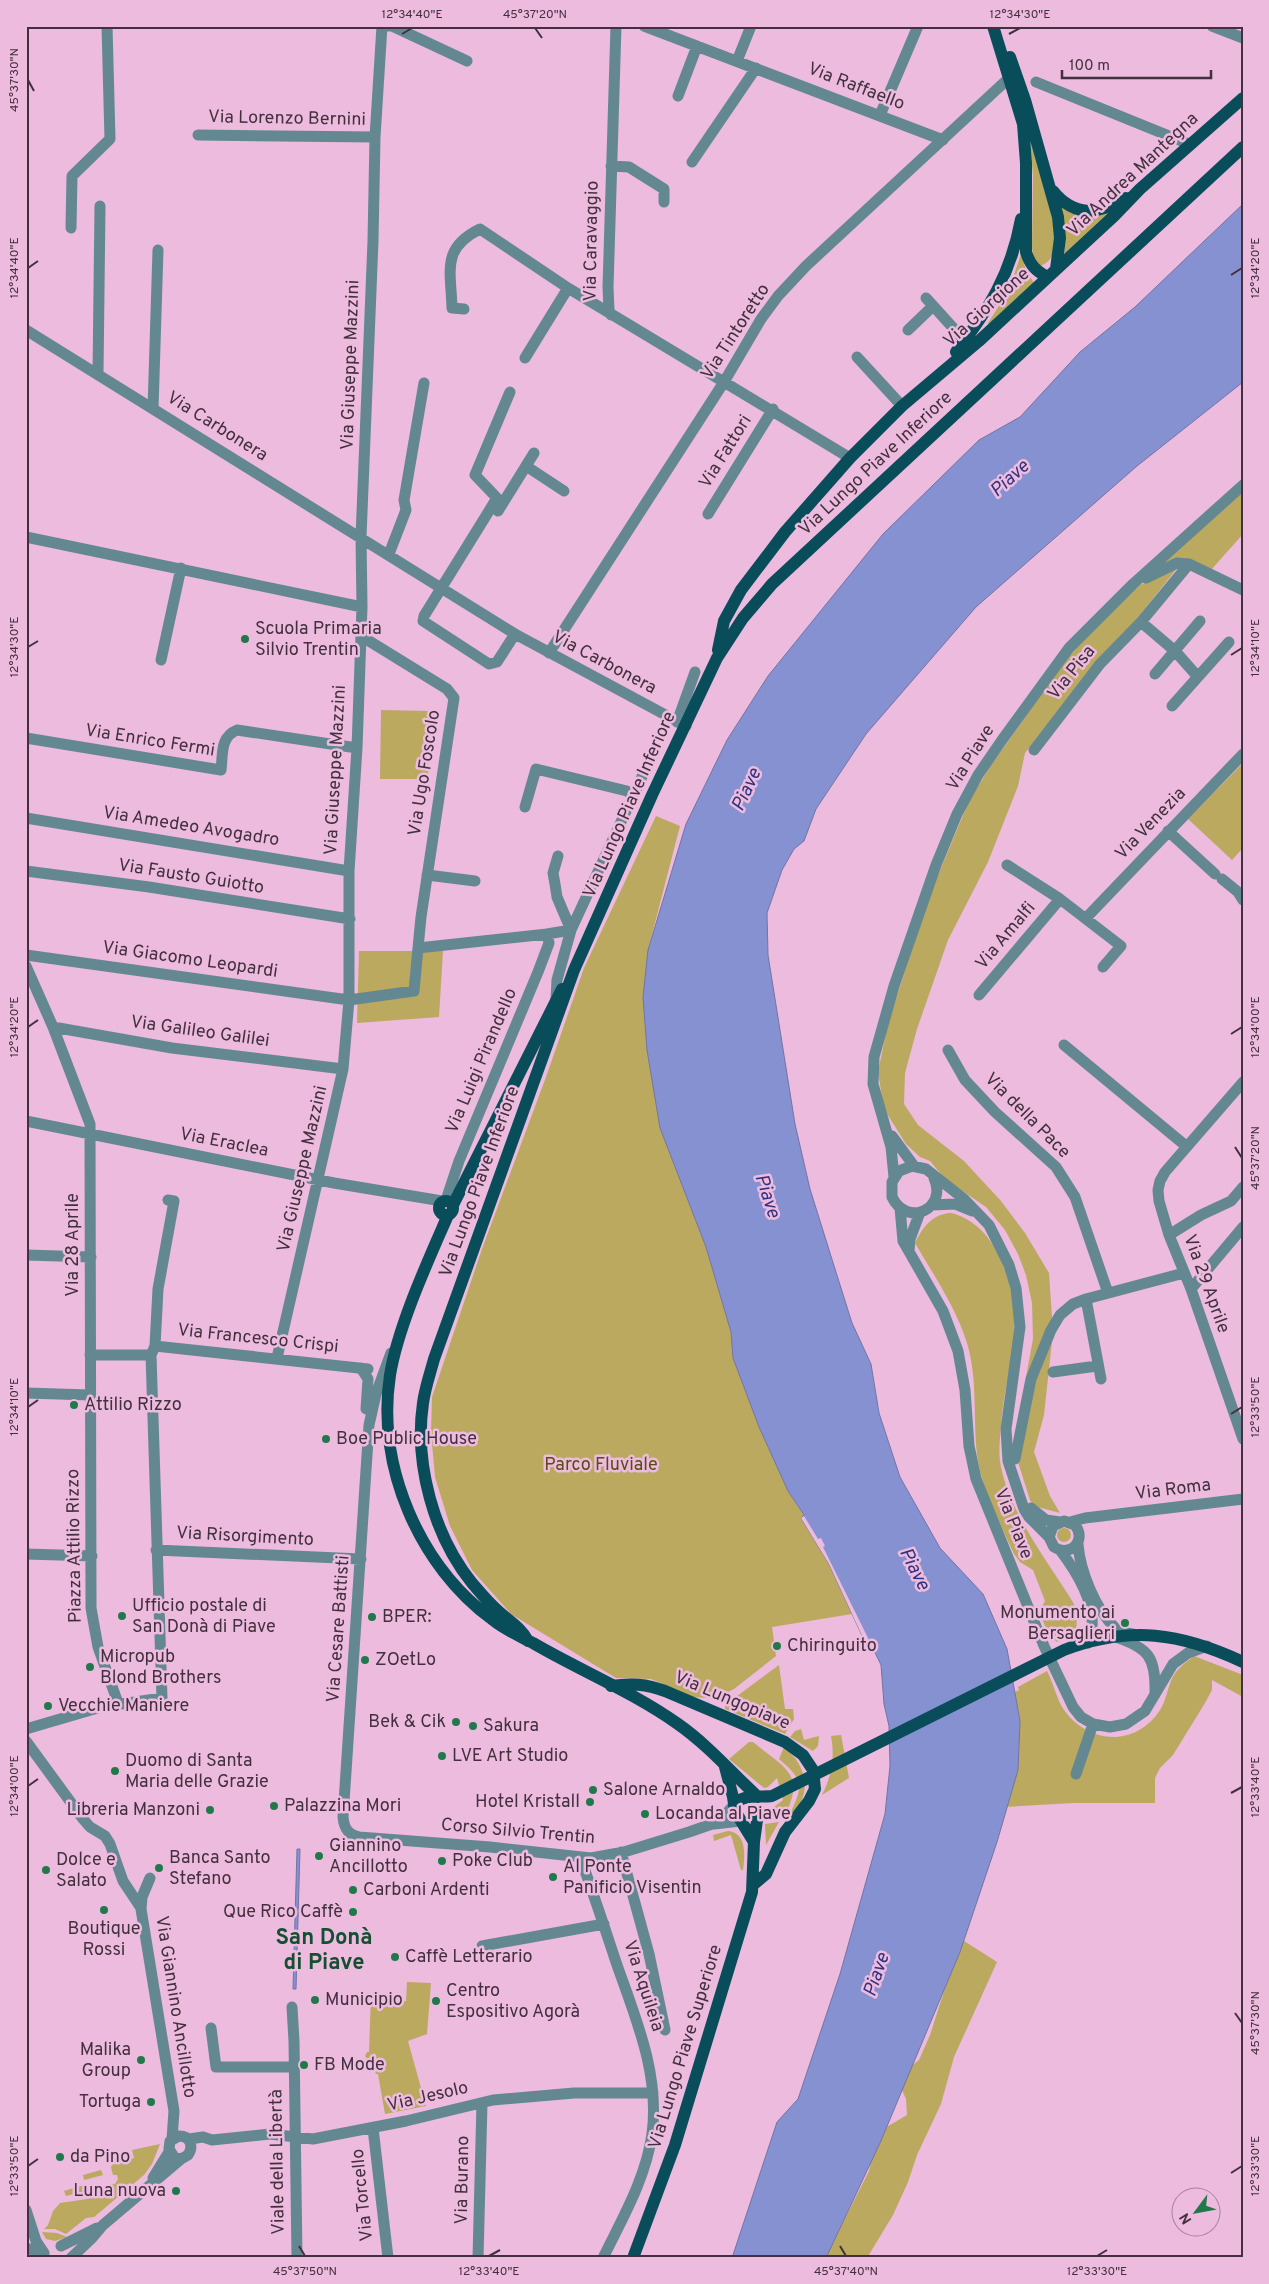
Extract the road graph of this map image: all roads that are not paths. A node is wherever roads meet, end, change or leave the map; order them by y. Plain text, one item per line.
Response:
1 (107, 26) edge
2 (382, 26) edge
3 (616, 26) edge
4 (644, 26) edge
5 (751, 26) edge
6 (918, 26) edge
7 (994, 26) edge
8 (1212, 26) edge
9 (1243, 38) edge
10 (697, 46) junction
11 (467, 60) dead end
12 (737, 61) junction
13 (756, 68) junction
14 (1009, 78) junction
15 (1036, 82) dead end
16 (678, 96) dead end
17 (1243, 98) edge
18 (880, 115) junction
19 (198, 135) dead end
20 (375, 137) junction
21 (943, 140) junction
22 (1189, 144) junction
23 (1243, 148) edge
24 (692, 162) dead end
25 (611, 166) junction
26 (1026, 187) junction
27 (1050, 187) junction
28 (1140, 189) junction
29 (664, 202) dead end
30 (100, 206) dead end
31 (71, 228) dead end
32 (158, 250) dead end
33 (1052, 273) junction
34 (568, 288) junction
35 (464, 309) dead end
36 (611, 315) junction
37 (26, 330) edge
38 (908, 330) dead end
39 (965, 340) junction
40 (857, 357) dead end
41 (525, 358) dead end
42 (942, 371) junction
43 (98, 374) junction
44 (724, 382) junction
45 (424, 383) dead end
46 (510, 392) dead end
47 (902, 406) junction
48 (153, 409) junction
49 (773, 409) junction
50 (534, 453) dead end
51 (850, 458) junction
52 (526, 466) junction
53 (1243, 485) edge
54 (564, 491) dead end
55 (708, 514) dead end
56 (26, 537) edge
57 (361, 537) junction
58 (389, 554) junction
59 (1189, 564) junction
60 (181, 568) junction
61 (1133, 584) junction
62 (445, 589) junction
63 (1243, 590) edge
64 (362, 607) junction
65 (1141, 622) junction
66 (1200, 622) dead end
67 (515, 634) junction
68 (361, 636) junction
69 (1230, 642) dead end
70 (1175, 651) junction
71 (549, 653) junction
72 (717, 658) junction
73 (161, 660) dead end
74 (695, 672) dead end
75 (1155, 674) dead end
76 (1198, 677) junction
77 (1172, 706) dead end
78 (681, 724) junction
79 (26, 738) edge
80 (357, 748) junction
81 (1034, 750) dead end
82 (654, 751) dead end
83 (1243, 754) edge
84 (633, 796) junction
85 (525, 807) dead end
86 (26, 818) edge
87 (1168, 831) junction
88 (558, 856) dead end
89 (1007, 865) dead end
90 (26, 871) edge
91 (349, 871) junction
92 (427, 875) junction
93 (475, 880) dead end
94 (1060, 899) junction
95 (1243, 900) edge
96 (1086, 918) junction
97 (350, 919) junction
98 (571, 930) junction
99 (547, 934) junction
100 (418, 948) junction
101 (26, 954) edge
102 (26, 966) edge
103 (1103, 967) dead end
104 (574, 970) junction
105 (979, 995) dead end
106 (349, 1000) junction
107 (556, 1000) junction
108 (53, 1027) junction
109 (1064, 1045) dead end
110 (948, 1050) dead end
111 (343, 1068) junction
112 (1243, 1082) edge
113 (26, 1121) edge
114 (885, 1126) junction
115 (90, 1134) junction
116 (1186, 1146) junction
117 (914, 1166) junction
118 (894, 1177) junction
119 (934, 1178) junction
120 (318, 1180) junction
121 (1243, 1188) edge
122 (168, 1200) dead end
123 (932, 1204) junction
124 (445, 1206) junction
125 (900, 1208) junction
126 (920, 1212) junction
127 (978, 1214) junction
128 (1243, 1227) edge
129 (1169, 1235) junction
130 (909, 1253) junction
131 (26, 1255) edge
132 (91, 1257) junction
133 (1184, 1273) junction
134 (1190, 1289) junction
135 (1108, 1292) junction
136 (1086, 1299) junction
137 (400, 1336) junction
138 (153, 1351) junction
139 (90, 1355) junction
140 (277, 1358) junction
141 (1097, 1366) junction
142 (364, 1368) joint
143 (1053, 1372) dead end
144 (1101, 1379) dead end
145 (389, 1387) junction
146 (26, 1393) edge
147 (90, 1395) junction
148 (369, 1427) junction
149 (1243, 1439) edge
150 (1015, 1458) dead end
151 (1243, 1499) edge
152 (1022, 1500) junction
153 (1107, 1516) junction
154 (1065, 1522) junction
155 (1049, 1536) junction
156 (1079, 1540) junction
157 (156, 1550) junction
158 (1060, 1550) junction
159 (26, 1554) edge
160 (92, 1556) junction
161 (361, 1559) junction
162 (1134, 1634) junction
163 (1114, 1637) junction
164 (528, 1641) junction
165 (1088, 1643) junction
166 (1207, 1646) junction
167 (1243, 1662) edge
168 (611, 1686) junction
169 (1155, 1696) junction
170 (118, 1703) junction
171 (1092, 1724) junction
172 (26, 1729) edge
173 (26, 1741) edge
174 (725, 1767) junction
175 (1076, 1774) dead end
176 (772, 1796) junction
177 (758, 1797) junction
178 (734, 1805) junction
179 (758, 1813) junction
180 (741, 1821) junction
181 (712, 1824) junction
182 (348, 1831) joint
183 (754, 1842) junction
184 (621, 1852) junction
185 (580, 1857) junction
186 (760, 1872) junction
187 (150, 1878) dead end
188 (141, 1909) junction
189 (604, 1924) junction
190 (482, 1946) dead end
191 (292, 2007) dead end
192 (211, 2028) dead end
193 (665, 2030) dead end
194 (294, 2067) junction
195 (653, 2093) junction
196 (482, 2103) junction
197 (174, 2112) junction
198 (373, 2128) junction
199 (296, 2137) junction
200 (187, 2138) junction
201 (172, 2139) junction
202 (212, 2140) junction
203 (169, 2152) junction
204 (186, 2156) junction
205 (148, 2186) junction
206 (26, 2210) edge
207 (103, 2224) junction
208 (61, 2246) junction
209 (26, 2248) edge
210 (44, 2254) edge
211 (70, 2258) edge
212 (296, 2258) edge
213 (388, 2258) edge
214 (478, 2258) edge
215 (603, 2258) edge
216 (633, 2258) edge

1 - 31 street
2 - 11 street, Via Giuseppe Mazzini
2 - 20 street, Via Giuseppe Mazzini
3 - 25 street, Via Caravaggio
4 - 10 street, Via Raffaello
5 - 12 street
6 - 18 street
7 - 14 main road, Via Giorgione
7 - 27 main road, Via Giorgione
8 - 9 street
10 - 12 street, Via Raffaello
10 - 16 street
12 - 13 street, Via Raffaello
13 - 18 street, Via Raffaello
13 - 24 street
14 - 21 street, Via Tintoretto
14 - 26 main road, Via Giorgione
15 - 22 street
17 - 22 main road, Via Andrea Mantegna
18 - 21 street, Via Raffaello
19 - 20 street, Via Lorenzo Bernini
20 - 57 street, Via Giuseppe Mazzini
21 - 44 street, Via Tintoretto
22 - 28 main road, Via Andrea Mantegna
23 - 72 main road, Via Lungo Piave Inferiore
25 - 29 street, Via Caravaggio
25 - 36 street, Via Caravaggio
26 - 33 main road, Via Giorgione
26 - 39 main road, Via Giorgione
27 - 28 main road, Via Giorgione
27 - 33 main road, Via Giorgione
28 - 33 main road, Via Andrea Mantegna
30 - 43 street
32 - 48 street
33 - 42 main road, Via Giorgione
34 - 35 street
34 - 36 street
34 - 41 street
36 - 44 street
37 - 43 street, Via Carbonera
38 - 39 street, Via Giorgione
39 - 42 main road, Via Giorgione
40 - 47 street
42 - 47 main road, Via Giorgione
43 - 48 street, Via Carbonera
44 - 49 street
44 - 71 street, Via Tintoretto
45 - 58 street
46 - 62 street
47 - 51 main road, Via Giorgione
48 - 57 street, Via Carbonera
49 - 51 street
49 - 55 street, Via Fattori
50 - 52 street
51 - 72 main road, Via Giorgione
52 - 54 street
52 - 62 street
53 - 61 street, Via Piave
56 - 60 street
57 - 58 street, Via Carbonera
57 - 64 street, Via Giuseppe Mazzini
58 - 62 street, Via Carbonera
59 - 61 street
59 - 63 street
59 - 65 street, Via Pisa
60 - 64 street
60 - 73 street
61 - 114 street, Via Piave
62 - 67 street, Via Carbonera
62 - 67 street
64 - 68 street, Via Giuseppe Mazzini
65 - 70 street
65 - 81 street, Via Pisa
66 - 70 street
67 - 71 street, Via Carbonera
68 - 80 street, Via Giuseppe Mazzini
68 - 92 street, Via Ugo Foscolo
69 - 76 street
70 - 75 street
70 - 76 street
71 - 78 street, Via Carbonera
72 - 78 main road, Via Lungo Piave Inferiore
74 - 78 street
76 - 77 street
78 - 104 main road, Via Lungo Piave Inferiore
79 - 80 street, Via Enrico Fermi
80 - 91 street, Via Giuseppe Mazzini
82 - 84 street
83 - 87 street, Via Venezia
84 - 85 street
84 - 98 street
86 - 91 street, Via Amedeo Avogadro
87 - 95 street
87 - 96 street, Via Venezia
88 - 98 street
89 - 94 street, Via Amalfi
90 - 97 street, Via Fausto Guiotto
91 - 97 street, Via Giuseppe Mazzini
92 - 93 street
92 - 100 street, Via Ugo Foscolo
94 - 96 street, Via Amalfi
94 - 105 street, Via Amalfi
96 - 103 street, Via Amalfi
97 - 106 street, Via Giuseppe Mazzini
98 - 99 street
98 - 107 street
99 - 100 street
99 - 124 street, Via Luigi Pirandello
100 - 106 street
101 - 106 street, Via Giacomo Leopardi
102 - 108 street, Via 28 Aprile
104 - 107 main road
104 - 164 main road, Via Lungo Piave Inferiore
106 - 111 street, Via Giuseppe Mazzini
107 - 124 main road
108 - 111 street, Via Galileo Galilei
108 - 115 street, Via 28 Aprile
109 - 116 street
110 - 135 street, Via della Pace
111 - 120 street, Via Giuseppe Mazzini
112 - 116 street, Via 29 Aprile
113 - 115 street, Via Eraclea
114 - 117 street, Via Piave
114 - 118 street, Via Piave
115 - 120 street, Via Eraclea
115 - 132 street, Via 28 Aprile
116 - 129 street, Via 29 Aprile
117 - 118 street
117 - 119 street
118 - 125 street
119 - 123 street
119 - 127 street, Via Piave
120 - 124 street, Via Eraclea
120 - 140 street, Via Giuseppe Mazzini
121 - 129 street
122 - 138 street
123 - 126 street
123 - 127 street, Via Piave
124 - 137 main road, Via Cesare Battisti
125 - 126 street
125 - 130 street, Via Piave
126 - 130 street
127 - 152 street, Via Piave
128 - 134 street
129 - 133 street, Via 29 Aprile
130 - 171 street, Via Piave
131 - 132 street
132 - 139 street, Via 28 Aprile
133 - 134 street, Via 29 Aprile
133 - 135 street
134 - 149 street, Via 29 Aprile
135 - 136 street
136 - 141 street
136 - 150 street
137 - 145 main road, Via Lungo Piave Inferiore
137 - 148 street, Via Cesare Battisti
138 - 139 street
138 - 140 street, Via Francesco Crispi
138 - 157 street
139 - 147 street, Piazza Attilio Rizzo
140 - 142 street, Via Francesco Crispi
141 - 143 street
141 - 144 street
142 - 148 street, Via Cesare Battisti
145 - 148 street, Via Cesare Battisti
145 - 164 main road, Via Lungo Piave Inferiore
146 - 147 street
147 - 160 street, Piazza Attilio Rizzo
148 - 161 street, Via Cesare Battisti
151 - 153 street, Via Roma
152 - 154 street, Via Piave
152 - 155 street, Via Piave
153 - 154 street, Via Roma
153 - 156 street, Via Roma
154 - 155 street
154 - 156 street
155 - 158 street
156 - 158 street
156 - 162 street
157 - 161 street, Via Risorgimento
157 - 170 street
158 - 165 street, Via Piave
159 - 160 street
160 - 170 street, Piazza Attilio Rizzo
161 - 182 street, Via Cesare Battisti
162 - 163 main road, Corso Silvio Trentin
162 - 166 main road, Corso Silvio Trentin
163 - 165 main road, Corso Silvio Trentin
163 - 169 street
164 - 168 main road, Via Lungo Piave Inferiore
165 - 176 main road, Corso Silvio Trentin
166 - 167 main road, Corso Silvio Trentin
166 - 169 street
168 - 174 main road, Via Lungo Piave Inferiore
168 - 186 main road, Via Lungopiave
169 - 171 street
170 - 172 street
171 - 175 street
173 - 188 street
174 - 177 main road, Via Lungo Piave Inferiore
174 - 178 main road
176 - 177 main road, Corso Silvio Trentin
176 - 179 main road, Corso Silvio Trentin
177 - 178 main road, Corso Silvio Trentin
178 - 180 main road
178 - 181 street, Corso Silvio Trentin
179 - 180 main road, Corso Silvio Trentin
179 - 183 main road, Via Lungo Piave Superiore
180 - 181 street, Corso Silvio Trentin
180 - 183 main road
181 - 184 street, Corso Silvio Trentin
182 - 185 street, Corso Silvio Trentin
183 - 186 main road, Via Lungo Piave Superiore
184 - 185 street, Corso Silvio Trentin
184 - 193 street
185 - 189 street, Via Aquileia
186 - 216 main road, Via Lungo Piave Superiore
187 - 188 street
188 - 197 street, Via Giannino Ancillotto
189 - 190 street, Via Aquileia
189 - 195 street, Via Aquileia
191 - 194 street, Viale della Libertà
192 - 194 street, Viale della Libertà
194 - 199 street, Viale della Libertà
195 - 196 street, Via Jesolo
195 - 215 street, Via Aquileia
196 - 198 street, Via Jesolo
196 - 214 street, Via Burano
197 - 200 street, Via Giannino Ancillotto
197 - 201 street, Via Giannino Ancillotto
198 - 199 street, Via Jesolo
198 - 213 street, Via Torcello
199 - 202 street, Via Jesolo
199 - 212 street, Viale della Libertà
200 - 201 street
200 - 202 street, Via Jesolo
200 - 204 street
201 - 203 street
202 - 204 street, Via Jesolo
203 - 204 street
203 - 205 street
204 - 205 street, Via Jesolo
205 - 207 street, Via Jesolo
206 - 210 street
207 - 208 street
207 - 211 street
208 - 210 street
208 - 211 street
209 - 210 street

